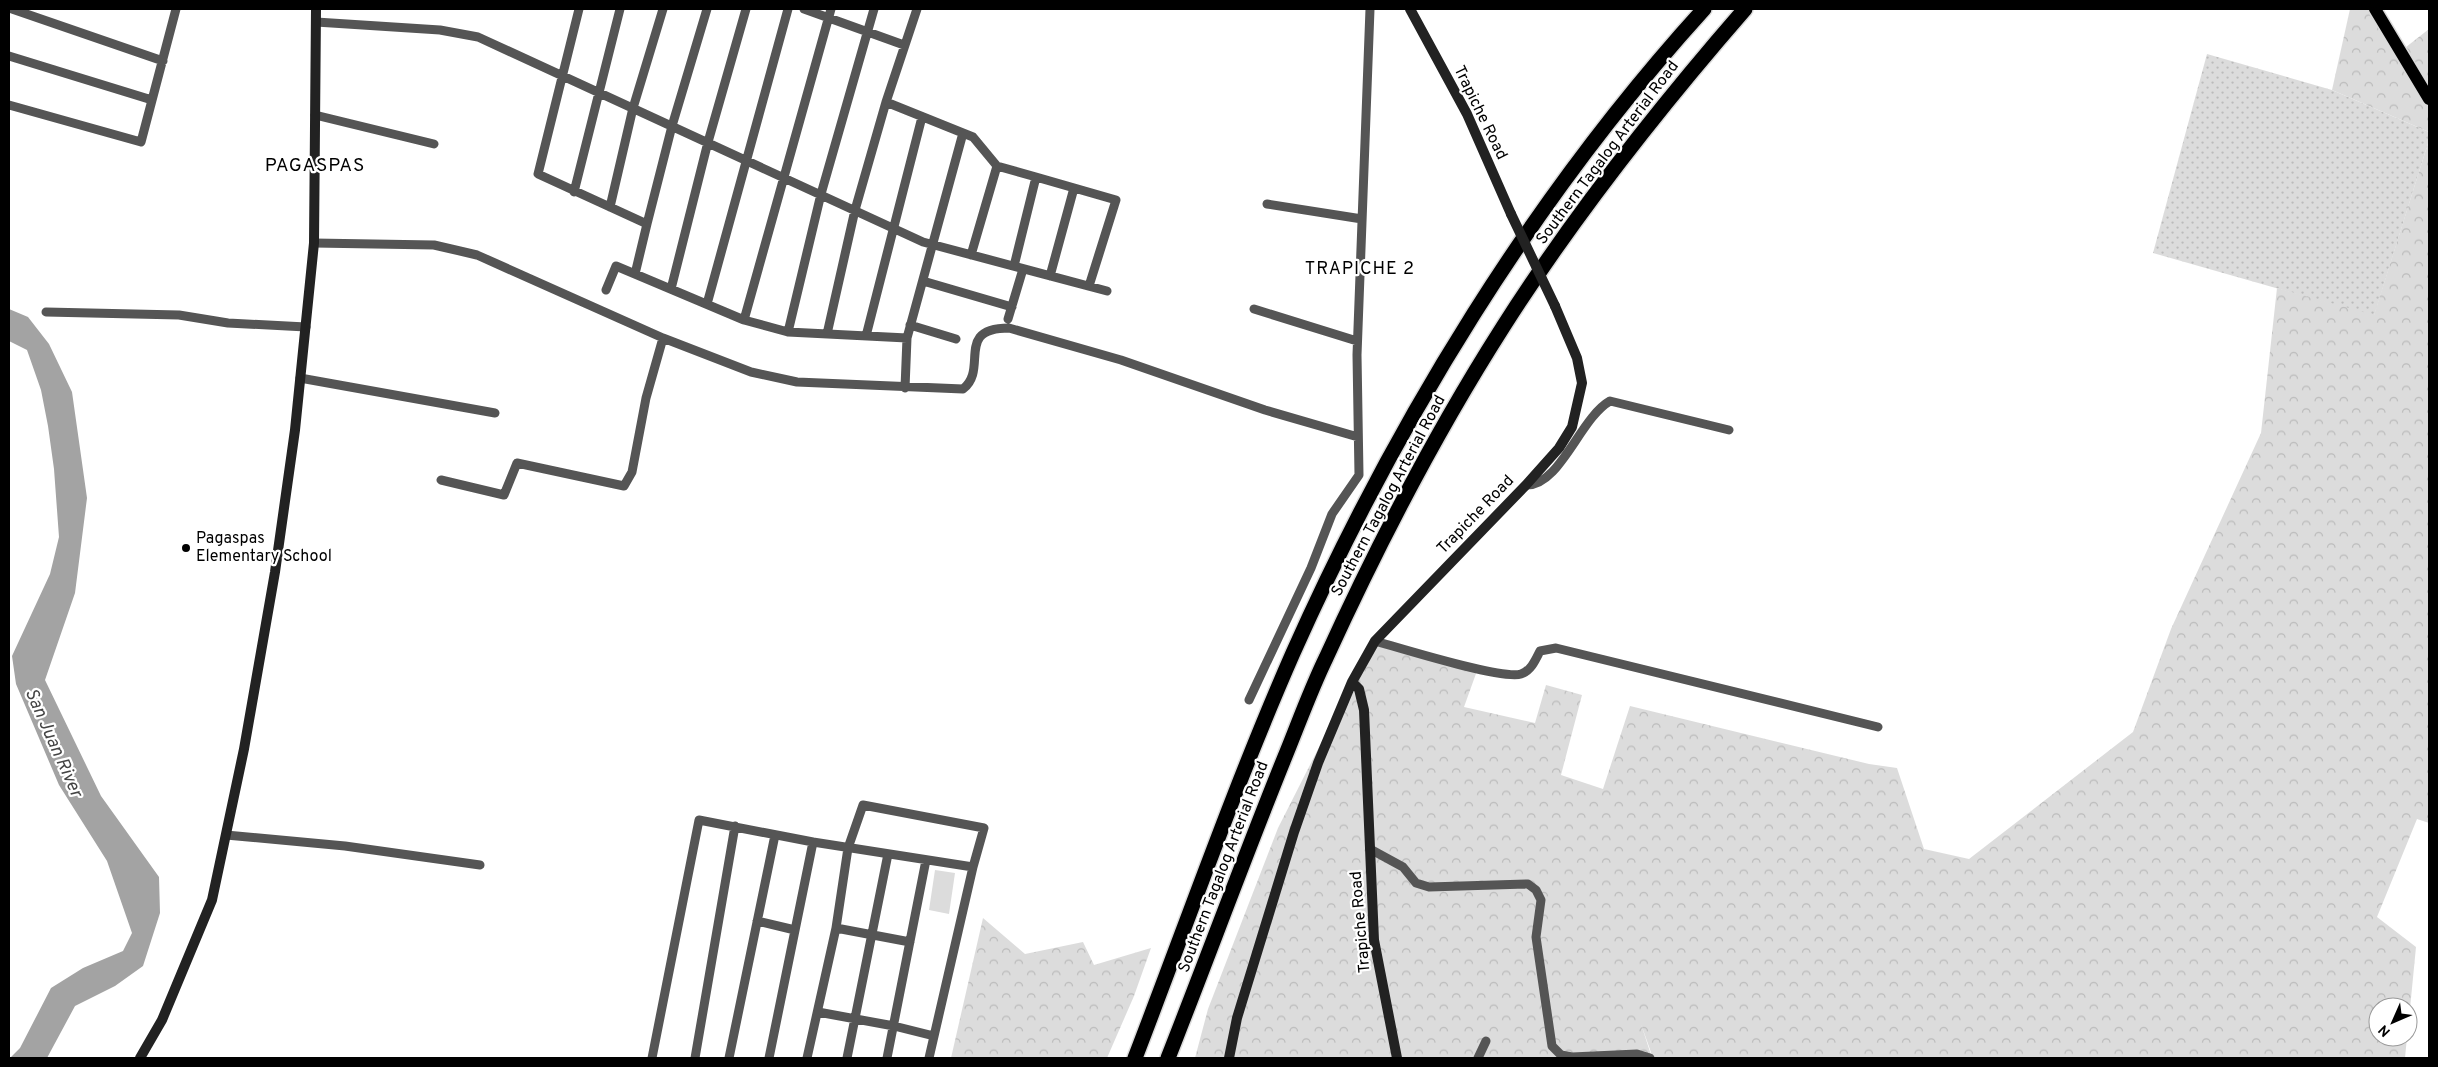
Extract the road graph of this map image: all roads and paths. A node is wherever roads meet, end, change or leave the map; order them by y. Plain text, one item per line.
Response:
1 (12, 9) edge
2 (176, 9) edge
3 (314, 9) edge
4 (579, 9) edge
5 (620, 9) edge
6 (663, 9) edge
7 (707, 9) edge
8 (746, 9) edge
9 (788, 9) edge
10 (804, 9) edge
11 (874, 9) edge
12 (917, 9) edge
13 (1370, 9) edge
14 (1410, 9) edge
15 (1704, 9) edge
16 (1746, 9) edge
17 (2376, 9) edge
18 (830, 13) edge
19 (316, 22) junction
20 (866, 32) junction
21 (904, 46) junction
22 (9, 56) edge
23 (163, 61) junction
24 (561, 75) junction
25 (598, 92) junction
26 (2429, 99) edge
27 (152, 100) junction
28 (886, 102) junction
29 (9, 105) edge
30 (633, 108) junction
31 (315, 115) junction
32 (922, 117) junction
33 (672, 126) junction
34 (963, 133) junction
35 (708, 142) junction
36 (434, 144) dead end
37 (747, 160) junction
38 (997, 166) junction
39 (783, 177) junction
40 (1036, 178) junction
41 (1074, 188) junction
42 (574, 192) junction
43 (821, 194) junction
44 (1267, 204) dead end
45 (610, 207) junction
46 (855, 210) junction
47 (1362, 219) junction
48 (647, 224) junction
49 (893, 228) junction
50 (314, 243) junction
51 (933, 245) junction
52 (972, 255) junction
53 (1014, 266) junction
54 (1024, 269) junction
55 (635, 274) junction
56 (1050, 276) junction
57 (923, 281) junction
58 (1089, 286) junction
59 (670, 289) junction
60 (606, 290) dead end
61 (1107, 291) dead end
62 (707, 304) junction
63 (1012, 307) junction
64 (1254, 309) dead end
65 (46, 312) dead end
66 (1008, 319) dead end
67 (744, 320) junction
68 (910, 325) junction
69 (306, 327) junction
70 (788, 332) junction
71 (826, 334) junction
72 (866, 336) junction
73 (663, 338) junction
74 (907, 338) junction
75 (956, 338) dead end
76 (1357, 341) junction
77 (300, 378) junction
78 (906, 388) junction
79 (495, 413) dead end
80 (1729, 430) dead end
81 (1358, 438) junction
82 (441, 480) dead end
83 (1526, 485) junction
84 (1375, 641) junction
85 (1352, 682) junction
86 (1249, 700) dead end
87 (1878, 727) dead end
88 (735, 826) junction
89 (226, 835) junction
90 (775, 835) junction
91 (813, 842) junction
92 (848, 848) junction
93 (1370, 849) junction
94 (888, 854) junction
95 (926, 860) junction
96 (480, 865) dead end
97 (973, 867) junction
98 (757, 921) junction
99 (836, 928) junction
100 (795, 930) junction
101 (872, 934) junction
102 (910, 942) junction
103 (818, 1012) junction
104 (855, 1018) junction
105 (894, 1026) junction
106 (934, 1036) junction
107 (1486, 1041) dead end
108 (140, 1058) edge
109 (652, 1058) edge
110 (695, 1058) edge
111 (729, 1058) edge
112 (769, 1058) edge
113 (807, 1058) edge
114 (847, 1058) edge
115 (887, 1058) edge
116 (929, 1058) edge
117 (1135, 1058) edge
118 (1168, 1058) edge
119 (1229, 1058) edge
120 (1396, 1058) edge
121 (1478, 1058) edge
122 (1650, 1058) edge

1 - 23 street
2 - 23 street
3 - 19 street
4 - 24 street
5 - 25 street
6 - 30 street
7 - 33 street
8 - 35 street
9 - 37 street
10 - 18 street
11 - 20 street
12 - 21 street
13 - 47 street
14 - 83 street, Trapiche Road, bridge
15 - 117 highway, Southern Tagalog Arterial Road
16 - 118 highway, Southern Tagalog Arterial Road
17 - 26 main road
18 - 20 street
18 - 39 street
19 - 24 street
19 - 31 street
20 - 21 street
20 - 43 street
21 - 28 street
22 - 27 street
23 - 27 street
24 - 25 street
24 - 42 street
25 - 30 street
25 - 42 street
27 - 29 street
28 - 32 street
28 - 46 street
30 - 33 street
30 - 45 street
31 - 36 street
31 - 50 street
32 - 34 street
32 - 49 street
33 - 35 street
33 - 48 street
34 - 38 street
34 - 51 street
35 - 37 street
35 - 59 street
37 - 39 street
37 - 62 street
38 - 40 street
38 - 52 street
39 - 43 street
39 - 67 street
40 - 41 street
40 - 53 street
41 - 56 street
41 - 58 street
42 - 45 street
43 - 46 street
43 - 70 street
44 - 47 street
45 - 48 street
46 - 49 street
46 - 71 street
47 - 76 street
48 - 55 street
49 - 51 street
49 - 72 street
50 - 69 street
50 - 73 street
51 - 52 street
51 - 57 street
52 - 53 street
53 - 54 street
54 - 56 street
54 - 63 street
55 - 59 street
55 - 60 street
56 - 58 street
57 - 63 street
57 - 68 street
58 - 61 street
59 - 62 street
62 - 67 street
63 - 66 street
64 - 76 street
65 - 69 street
67 - 70 street
68 - 74 street
68 - 75 street
69 - 77 street
70 - 71 street
71 - 72 street
72 - 74 street
73 - 78 street
73 - 82 street
74 - 78 street
76 - 81 street
77 - 79 street
77 - 89 street
78 - 81 street
80 - 83 street
81 - 86 street
83 - 84 street, Trapiche Road
84 - 85 street, Trapiche Road
84 - 87 street
85 - 93 street, Trapiche Road
85 - 119 street
88 - 90 street
88 - 109 street
88 - 110 street
89 - 96 street
89 - 108 street
90 - 91 street
90 - 98 street
91 - 92 street
91 - 100 street
92 - 94 street
92 - 97 street
92 - 99 street
93 - 120 street, Trapiche Road
93 - 122 street
94 - 95 street
94 - 101 street
95 - 97 street
95 - 102 street
97 - 106 street
98 - 100 street
98 - 111 street
99 - 101 street
99 - 103 street
100 - 112 street
101 - 102 street
101 - 104 street
102 - 105 street
103 - 104 street
103 - 113 street
104 - 105 street
104 - 114 street
105 - 106 street
105 - 115 street
106 - 116 street
107 - 121 street

